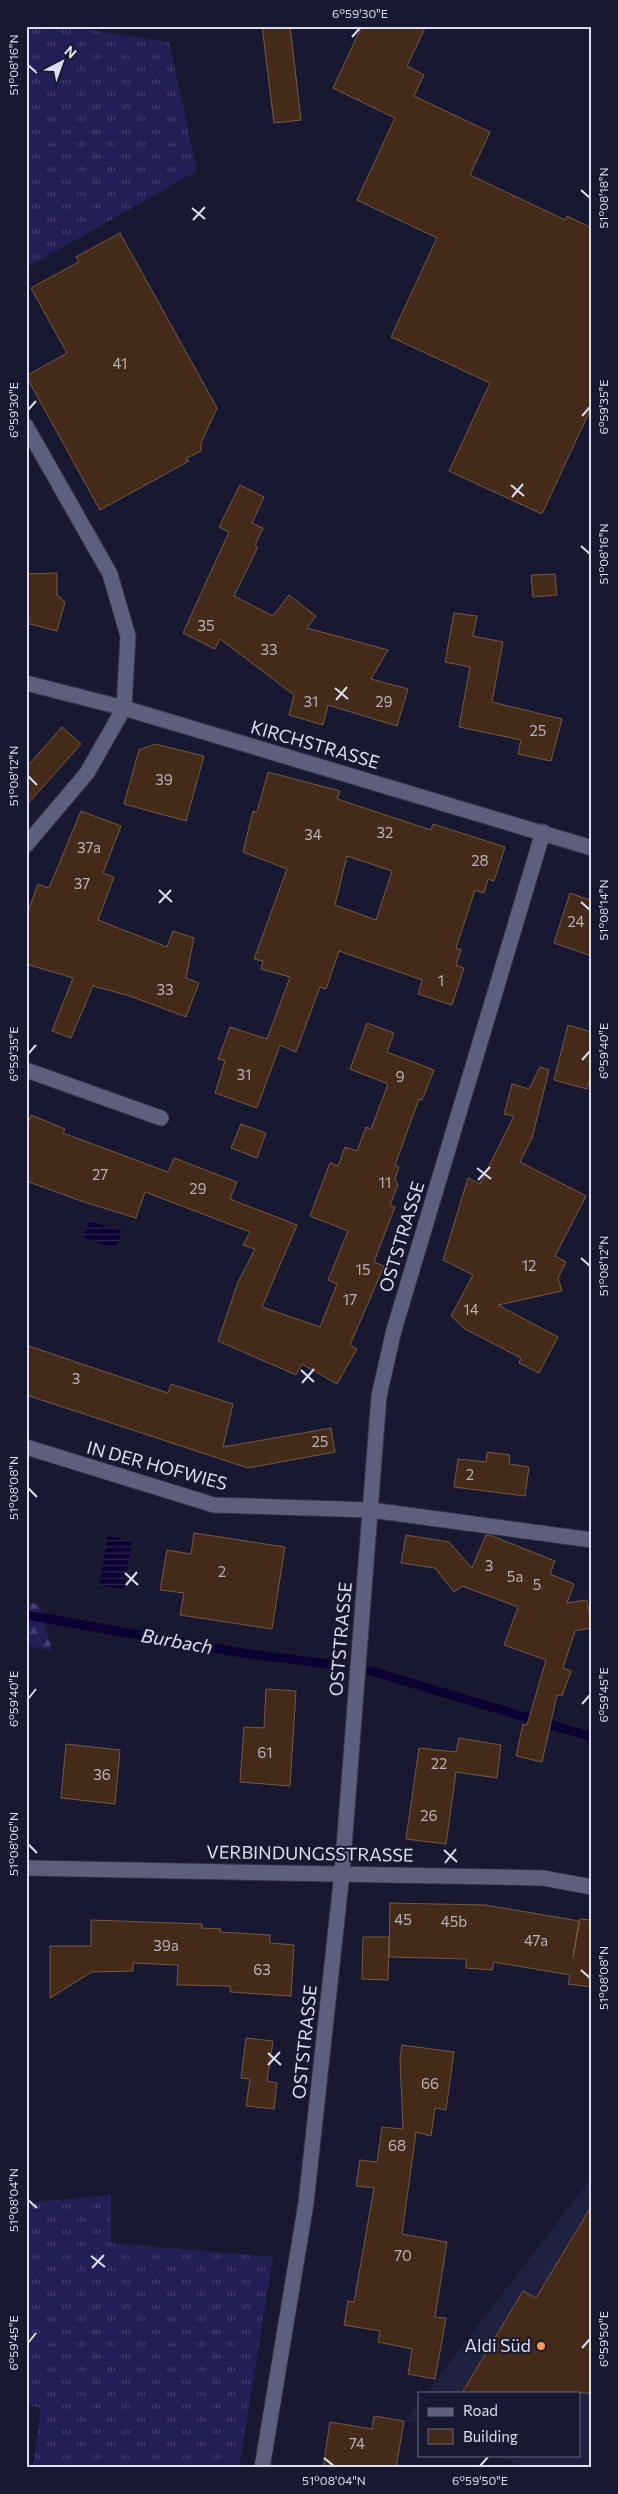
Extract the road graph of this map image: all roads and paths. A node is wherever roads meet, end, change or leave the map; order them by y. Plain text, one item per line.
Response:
1 (26, 426) edge
2 (26, 683) edge
3 (124, 708) junction
4 (543, 832) junction
5 (26, 845) edge
6 (592, 848) edge
7 (26, 1070) edge
8 (161, 1118) dead end
9 (26, 1448) edge
10 (371, 1510) junction
11 (592, 1540) edge
12 (26, 1868) edge
13 (342, 1873) junction
14 (592, 1887) edge
15 (262, 2468) edge

1 - 3 street
2 - 3 street, KIRCHSTRASSE
3 - 4 street, KIRCHSTRASSE
3 - 5 street
4 - 6 street, KIRCHSTRASSE
4 - 10 street, OSTSTRASSE
7 - 8 street
9 - 10 street, IN DER HOFWIES
10 - 11 street, IN DER HOFWIES
10 - 13 street, OSTSTRASSE
12 - 13 street, VERBINDUNGSSTRASSE
13 - 14 street, VERBINDUNGSSTRASSE
13 - 15 street, OSTSTRASSE

